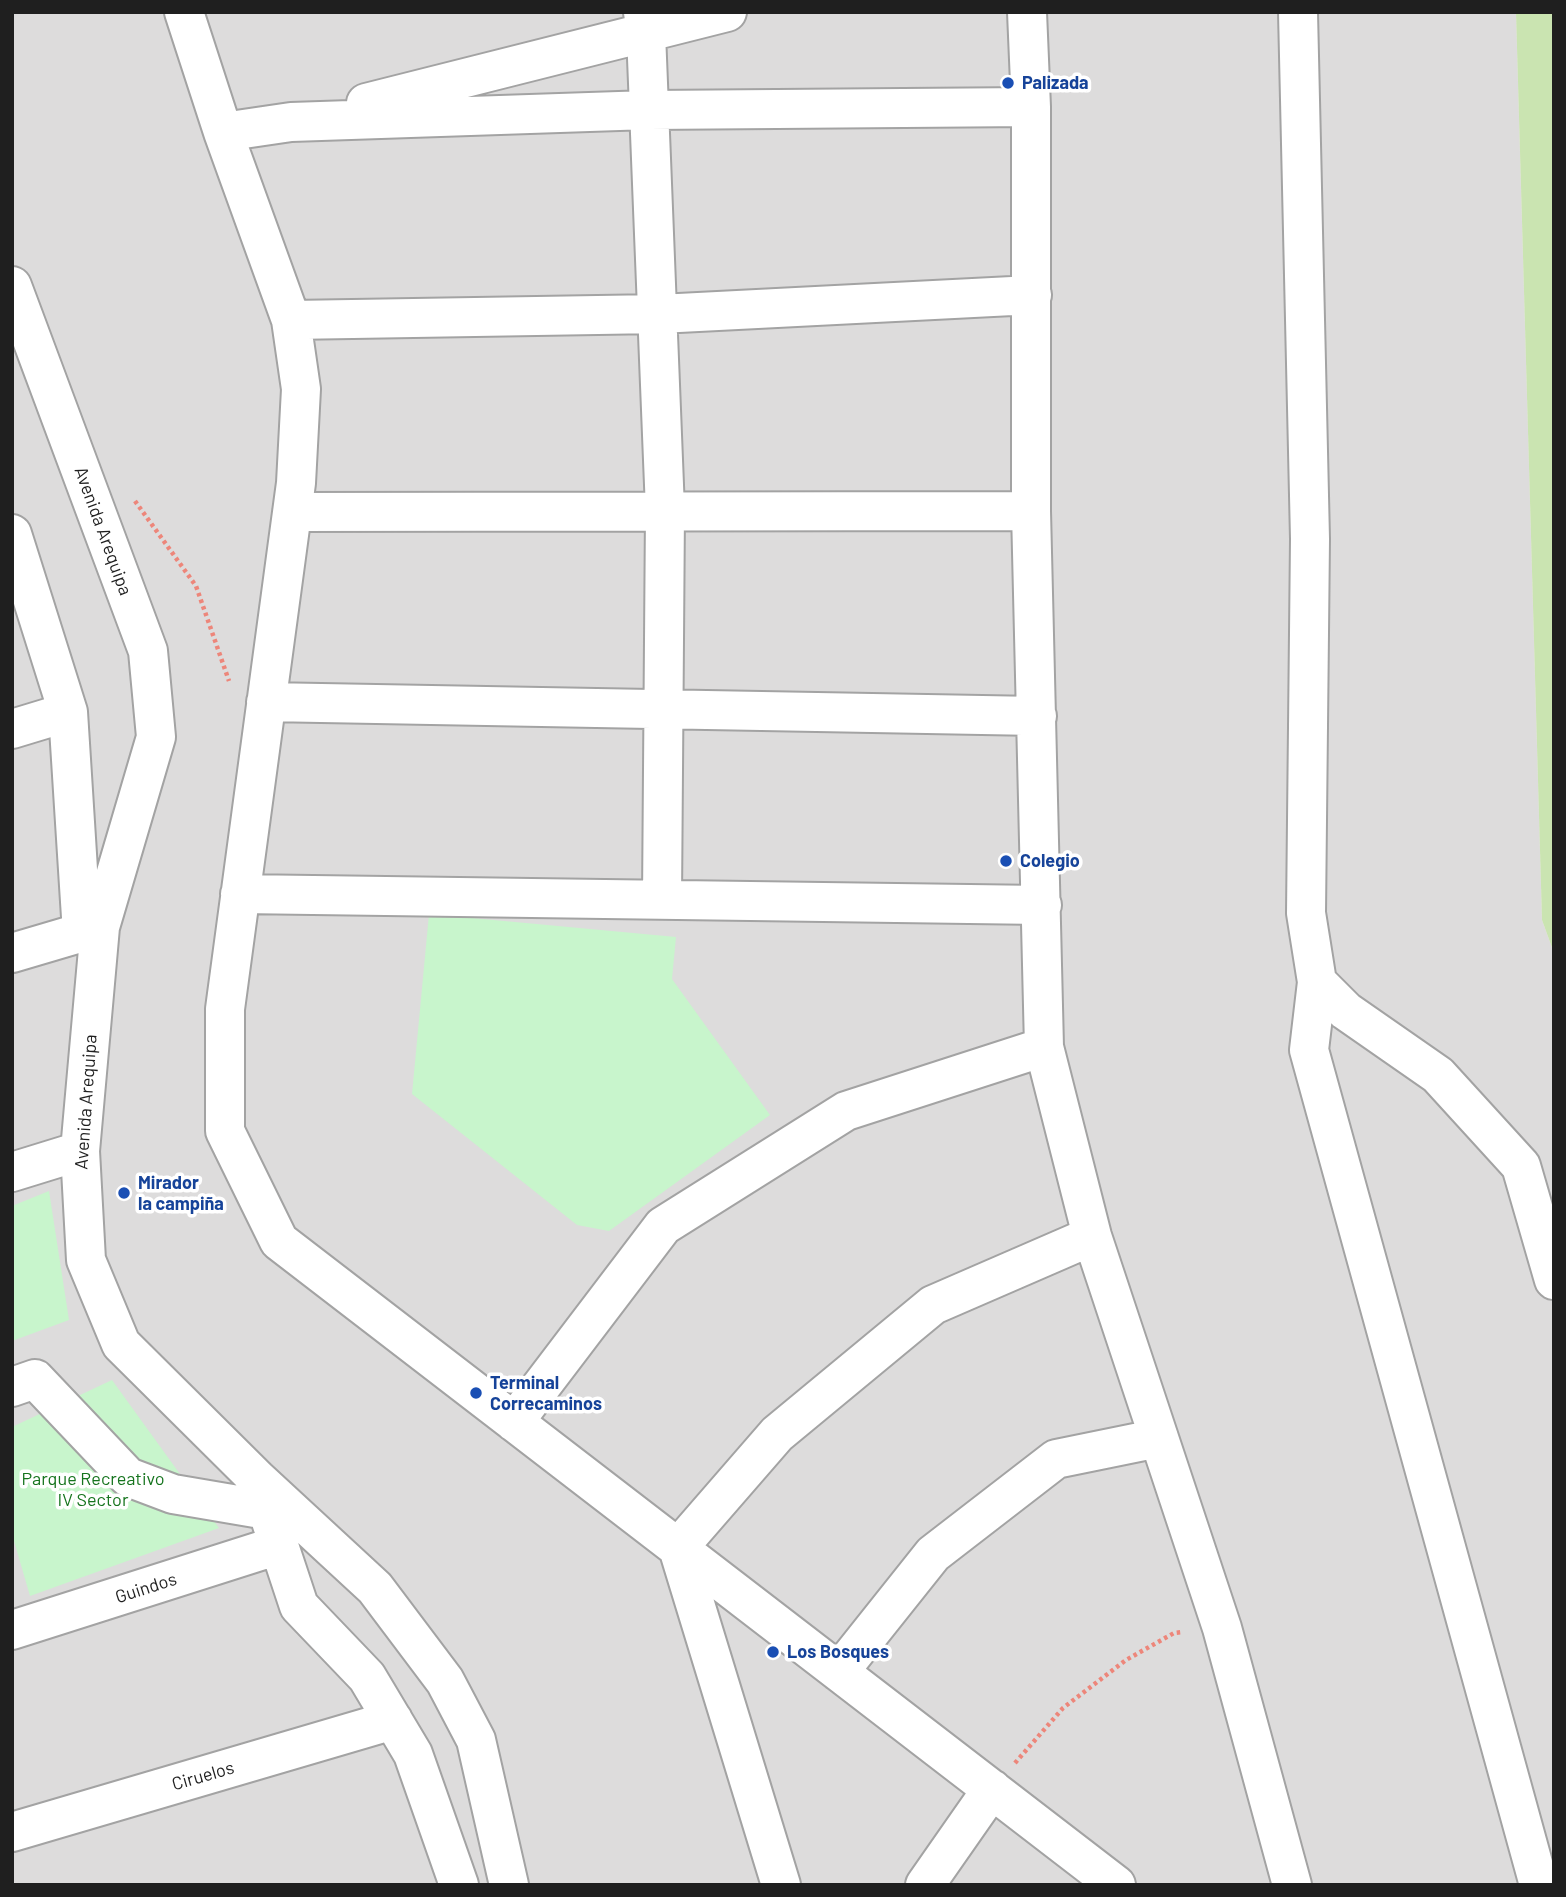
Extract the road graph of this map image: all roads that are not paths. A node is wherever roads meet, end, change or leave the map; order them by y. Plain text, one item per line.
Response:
1 (184, 12) edge
2 (727, 12) edge
3 (1027, 12) edge
4 (1298, 12) edge
5 (644, 22) edge
6 (1031, 107) junction
7 (649, 110) junction
8 (291, 122) junction
9 (223, 132) junction
10 (12, 286) edge
11 (1032, 295) junction
12 (659, 314) junction
13 (291, 320) junction
14 (665, 510) junction
15 (1031, 511) junction
16 (292, 512) junction
17 (12, 534) edge
18 (249, 695) junction
19 (663, 709) junction
20 (68, 712) junction
21 (1037, 716) junction
22 (12, 729) edge
23 (240, 894) junction
24 (662, 900) junction
25 (1041, 905) junction
26 (91, 930) junction
27 (12, 953) edge
28 (1317, 982) junction
29 (1044, 1047) junction
30 (79, 1151) junction
31 (12, 1171) edge
32 (1092, 1236) junction
33 (1554, 1280) edge
34 (12, 1387) edge
35 (514, 1422) junction
36 (1159, 1438) junction
37 (268, 1511) junction
38 (678, 1548) junction
39 (12, 1630) edge
40 (839, 1672) junction
41 (393, 1720) junction
42 (992, 1790) junction
43 (12, 1832) edge
44 (459, 1885) edge
45 (509, 1885) edge
46 (781, 1885) edge
47 (925, 1885) edge
48 (1116, 1885) edge
49 (1292, 1885) edge
50 (1539, 1885) edge

1 - 9 street
2 - 5 street
3 - 6 street
4 - 28 street
5 - 7 street
5 - 8 street
6 - 7 street
6 - 11 street
7 - 8 street
7 - 12 street
8 - 9 street
9 - 13 street
10 - 26 street, Avenida Arequipa
11 - 12 street
11 - 15 street
12 - 13 street
12 - 14 street
13 - 16 street
14 - 15 street
14 - 16 street
14 - 19 street
15 - 21 street
16 - 18 street
17 - 20 street
18 - 19 street
18 - 23 street
19 - 21 street
19 - 24 street
20 - 22 street
20 - 26 street
21 - 25 street
23 - 24 street
23 - 35 street
24 - 25 street
25 - 29 street
26 - 27 street
26 - 30 street, Avenida Arequipa
28 - 33 street
28 - 50 street
29 - 32 street
29 - 35 street
30 - 31 street
30 - 37 street, Avenida Arequipa
32 - 36 street
32 - 38 street
34 - 37 street
35 - 38 street
36 - 40 street
36 - 49 street
37 - 39 street, Guindos
37 - 41 street
37 - 45 street, Avenida Arequipa
38 - 40 street
38 - 46 street
40 - 42 street
41 - 43 street, Ciruelos
41 - 44 street
42 - 47 street
42 - 48 street

